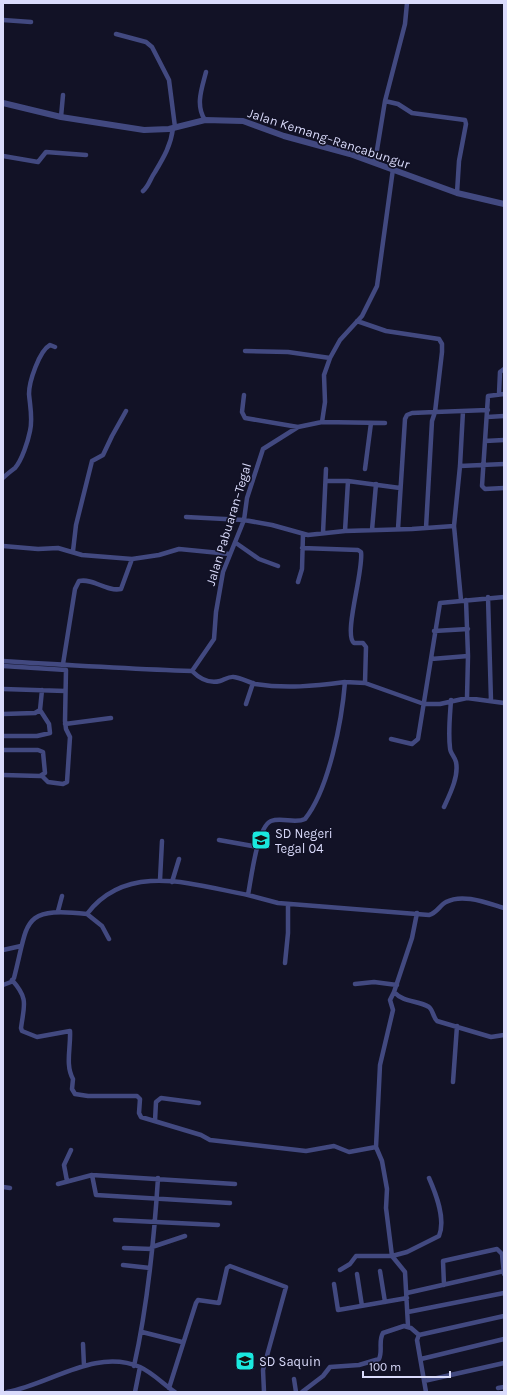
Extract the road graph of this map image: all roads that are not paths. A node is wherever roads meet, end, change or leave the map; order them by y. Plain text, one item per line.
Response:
1 (408, 3) edge
2 (3, 20) edge
3 (31, 22) dead end
4 (116, 34) dead end
5 (206, 72) dead end
6 (63, 95) dead end
7 (385, 101) junction
8 (3, 103) edge
9 (61, 117) junction
10 (205, 120) junction
11 (174, 127) junction
12 (86, 155) dead end
13 (3, 156) edge
14 (375, 162) junction
15 (393, 169) junction
16 (143, 191) dead end
17 (457, 193) junction
18 (504, 204) edge
19 (357, 321) junction
20 (55, 347) dead end
21 (245, 350) dead end
22 (330, 358) junction
23 (504, 369) edge
24 (501, 394) edge
25 (244, 396) dead end
26 (488, 410) junction
27 (126, 411) dead end
28 (463, 411) junction
29 (435, 412) junction
30 (504, 416) edge
31 (487, 417) junction
32 (322, 422) junction
33 (371, 423) junction
34 (385, 423) dead end
35 (298, 427) junction
36 (504, 440) edge
37 (485, 441) junction
38 (504, 464) edge
39 (460, 466) junction
40 (483, 466) junction
41 (326, 469) dead end
42 (365, 469) dead end
43 (3, 478) edge
44 (348, 480) junction
45 (326, 481) junction
46 (376, 484) junction
47 (400, 488) junction
48 (504, 488) edge
49 (186, 517) dead end
50 (244, 520) junction
51 (454, 526) junction
52 (426, 528) junction
53 (398, 529) junction
54 (372, 530) junction
55 (345, 531) junction
56 (323, 533) junction
57 (303, 534) junction
58 (236, 543) junction
59 (3, 546) edge
60 (302, 548) junction
61 (73, 551) junction
62 (230, 554) junction
63 (132, 560) junction
64 (278, 566) dead end
65 (298, 582) dead end
66 (504, 597) edge
67 (488, 598) junction
68 (463, 600) junction
69 (468, 628) junction
70 (434, 631) junction
71 (468, 656) junction
72 (431, 659) junction
73 (3, 661) edge
74 (63, 664) junction
75 (3, 666) edge
76 (192, 671) junction
77 (345, 682) junction
78 (253, 683) junction
79 (365, 683) junction
80 (3, 689) edge
81 (42, 690) junction
82 (65, 691) junction
83 (467, 698) junction
84 (451, 700) junction
85 (491, 701) junction
86 (504, 703) edge
87 (246, 704) dead end
88 (424, 704) junction
89 (40, 710) junction
90 (3, 714) edge
91 (111, 718) dead end
92 (65, 724) junction
93 (3, 736) edge
94 (391, 739) dead end
95 (3, 750) edge
96 (3, 776) edge
97 (42, 776) junction
98 (444, 807) dead end
99 (219, 840) dead end
100 (162, 841) dead end
101 (258, 848) junction
102 (179, 859) dead end
103 (160, 880) junction
104 (172, 882) junction
105 (248, 894) junction
106 (62, 896) dead end
107 (288, 904) junction
108 (504, 908) edge
109 (58, 911) junction
110 (417, 913) junction
111 (87, 914) junction
112 (109, 940) dead end
113 (21, 946) junction
114 (3, 950) edge
115 (285, 963) dead end
116 (12, 980) junction
117 (355, 984) dead end
118 (3, 985) edge
119 (397, 985) junction
120 (394, 992) junction
121 (457, 1026) junction
122 (504, 1036) edge
123 (453, 1082) dead end
124 (199, 1103) dead end
125 (155, 1121) junction
126 (376, 1146) junction
127 (71, 1150) dead end
128 (92, 1175) junction
129 (158, 1178) junction
130 (429, 1178) dead end
131 (67, 1181) junction
132 (58, 1184) dead end
133 (235, 1184) dead end
134 (3, 1187) edge
135 (10, 1188) dead end
136 (156, 1199) junction
137 (230, 1203) dead end
138 (115, 1220) dead end
139 (155, 1223) junction
140 (218, 1225) dead end
141 (186, 1236) dead end
142 (124, 1248) dead end
143 (152, 1248) junction
144 (392, 1256) junction
145 (123, 1265) dead end
146 (150, 1268) junction
147 (340, 1270) dead end
148 (380, 1272) dead end
149 (504, 1272) edge
150 (357, 1274) dead end
151 (334, 1284) dead end
152 (444, 1285) junction
153 (504, 1294) edge
154 (407, 1296) junction
155 (385, 1302) junction
156 (362, 1306) junction
157 (408, 1312) junction
158 (504, 1316) edge
159 (408, 1326) junction
160 (142, 1332) junction
161 (419, 1335) junction
162 (504, 1339) edge
163 (182, 1342) junction
164 (83, 1344) dead end
165 (421, 1359) junction
166 (504, 1363) edge
167 (84, 1366) junction
168 (134, 1366) junction
169 (140, 1367) junction
170 (294, 1379) dead end
171 (424, 1381) junction
172 (504, 1387) edge
173 (169, 1388) junction
174 (498, 1388) dead end
175 (7, 1392) edge
176 (135, 1392) edge
177 (175, 1392) edge
178 (264, 1392) edge
179 (296, 1392) edge
180 (302, 1392) edge
181 (426, 1392) edge

1 - 7 street
2 - 3 street
4 - 11 street
5 - 10 street
6 - 9 street
7 - 14 street
7 - 17 street
8 - 9 street, Jalan Kemang–Rancabungur
9 - 11 street, Jalan Kemang–Rancabungur
10 - 11 street, Jalan Kemang–Rancabungur
10 - 14 street, Jalan Kemang–Rancabungur
11 - 16 street
12 - 13 street
14 - 15 street, Jalan Kemang–Rancabungur
15 - 17 street, Jalan Kemang–Rancabungur
15 - 19 street
17 - 18 street, Jalan Kemang–Rancabungur
19 - 22 street
19 - 29 street
20 - 43 street
21 - 22 street
22 - 32 street
23 - 24 street
24 - 26 street
25 - 35 street
26 - 28 street
26 - 31 street
27 - 61 street
28 - 29 street
28 - 39 street
29 - 47 street
29 - 52 street
30 - 31 street
31 - 37 street
32 - 33 street, Jalan Pabuaran–Tegal
32 - 35 street, Jalan Pabuaran–Tegal
33 - 34 street, Jalan Pabuaran–Tegal
33 - 42 street
35 - 50 street, Jalan Pabuaran–Tegal
36 - 37 street
37 - 40 street
38 - 40 street
39 - 40 street
39 - 51 street
40 - 48 street
41 - 45 street
44 - 45 street
44 - 46 street
44 - 55 street
45 - 56 street
46 - 47 street
46 - 54 street
47 - 53 street
49 - 50 street
50 - 57 street
50 - 58 street, Jalan Pabuaran–Tegal
51 - 52 street
51 - 68 street
52 - 53 street
53 - 54 street
54 - 55 street
55 - 56 street
56 - 57 street
57 - 60 street
58 - 62 street, Jalan Pabuaran–Tegal
58 - 64 street
59 - 61 street
60 - 65 street
60 - 79 street
61 - 63 street
62 - 63 street
62 - 76 street, Jalan Pabuaran–Tegal
63 - 74 street
66 - 67 street
67 - 68 street
67 - 85 street
68 - 69 street
68 - 70 street
69 - 70 street
69 - 71 street
70 - 72 street
71 - 72 street
71 - 83 street
72 - 88 street
73 - 74 street
74 - 76 street
75 - 82 street
76 - 78 street
77 - 78 street
77 - 79 street
77 - 101 street
78 - 87 street
79 - 88 street
80 - 81 street
81 - 82 street
81 - 89 street
82 - 92 street
83 - 84 street
83 - 85 street
84 - 88 street
84 - 98 street
85 - 86 street
88 - 94 street
89 - 90 street
89 - 93 street
91 - 92 street
92 - 97 street
95 - 97 street
96 - 97 street
99 - 101 street
100 - 103 street
101 - 105 street
102 - 104 street
103 - 104 street
103 - 111 street
104 - 105 street
105 - 107 street
106 - 109 street
107 - 110 street
107 - 115 street
108 - 110 street
109 - 111 street
109 - 113 street
110 - 119 street
111 - 112 street
113 - 114 street
113 - 116 street
116 - 118 street
116 - 125 street
117 - 119 street
119 - 120 street
120 - 121 street
120 - 126 street
121 - 122 street
121 - 123 street
124 - 125 street
125 - 126 street
126 - 144 street
127 - 131 street
128 - 129 street
128 - 131 street
128 - 136 street
129 - 133 street
129 - 136 street
130 - 144 street
131 - 132 street
134 - 135 street
136 - 137 street
136 - 139 street
138 - 139 street
139 - 140 street
139 - 143 street
141 - 143 street
142 - 143 street
143 - 146 street
144 - 147 street
144 - 154 street
145 - 146 street
146 - 160 street
148 - 155 street
149 - 152 street
149 - 152 street
150 - 156 street
151 - 156 street
152 - 154 street
153 - 157 street
154 - 155 street
154 - 157 street
155 - 156 street
157 - 159 street
158 - 161 street
159 - 161 street
159 - 180 street
160 - 163 street
160 - 168 street
161 - 165 street
162 - 165 street
163 - 173 street
163 - 178 street
164 - 167 street
165 - 171 street
166 - 171 street
167 - 168 street
167 - 175 street
168 - 169 street
169 - 173 street
169 - 176 street
170 - 179 street
171 - 181 street
172 - 174 street
173 - 177 street

